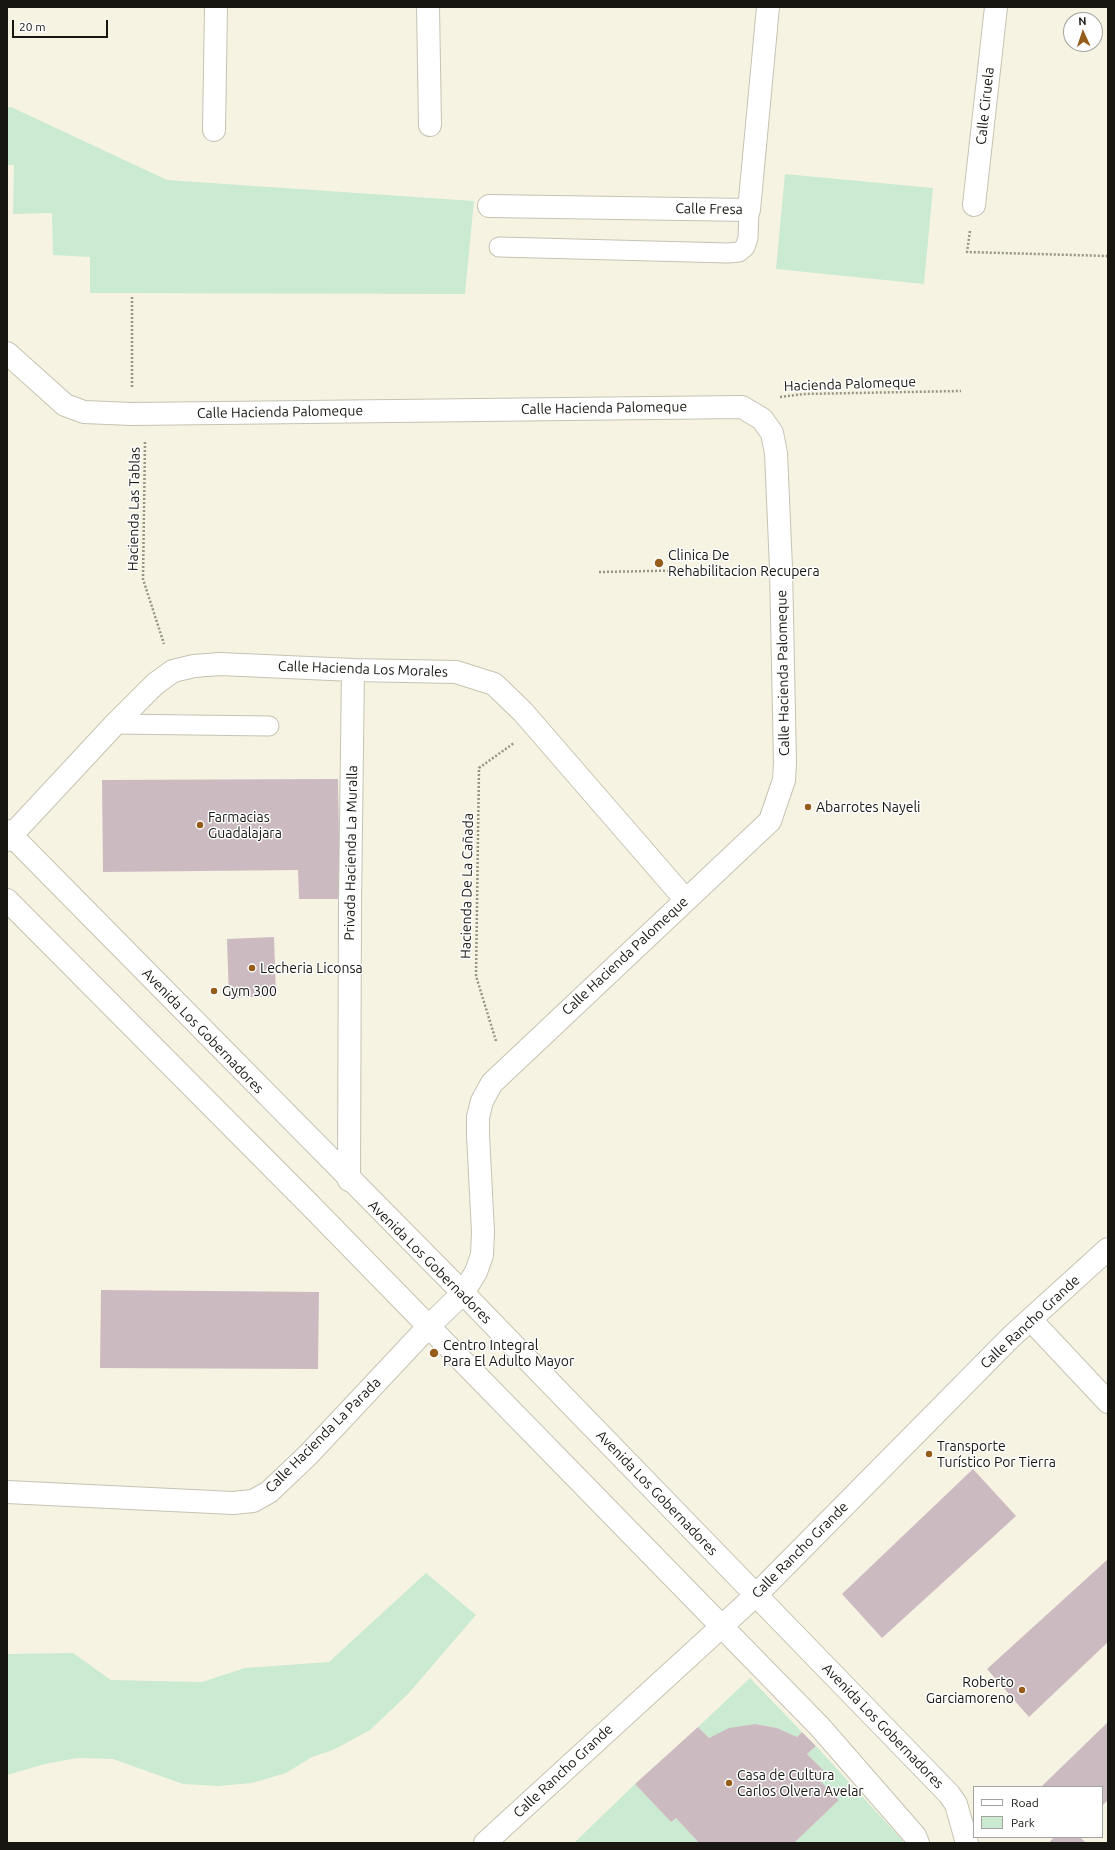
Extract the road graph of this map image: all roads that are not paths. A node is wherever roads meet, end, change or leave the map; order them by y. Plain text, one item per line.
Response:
1 (216, 7) edge
2 (428, 7) edge
3 (768, 7) edge
4 (996, 7) edge
5 (430, 125) dead end
6 (214, 130) dead end
7 (974, 205) dead end
8 (488, 206) dead end
9 (749, 210) junction
10 (499, 247) dead end
11 (7, 353) edge
12 (354, 670) junction
13 (115, 724) junction
14 (269, 726) dead end
15 (9, 836) edge
16 (685, 899) junction
17 (7, 900) edge
18 (349, 1180) junction
19 (1108, 1249) edge
20 (462, 1293) junction
21 (1031, 1320) junction
22 (429, 1326) junction
23 (1108, 1402) edge
24 (7, 1492) edge
25 (756, 1595) junction
26 (721, 1625) junction
27 (485, 1843) edge
28 (918, 1843) edge
29 (967, 1843) edge

1 - 6 street
2 - 5 street
3 - 9 street, Calle Fresa
4 - 7 street, Calle Ciruela
8 - 9 street, Calle Fresa
9 - 10 lane
11 - 16 street, Calle Hacienda Palomeque
12 - 13 street, Calle Hacienda Los Morales
12 - 16 street, Calle Hacienda Los Morales
12 - 18 street, Privada Hacienda La Muralla
13 - 14 lane
13 - 15 street, Calle Hacienda Los Morales
15 - 18 street, Avenida Los Gobernadores
16 - 20 street, Calle Hacienda Palomeque
17 - 22 street
18 - 20 street, Avenida Los Gobernadores
19 - 21 street, Calle Rancho Grande
20 - 22 street, Calle Hacienda La Parada
20 - 25 street, Avenida Los Gobernadores
21 - 23 street
21 - 25 street, Calle Rancho Grande
22 - 24 street, Calle Hacienda La Parada
22 - 26 street
25 - 26 street, Calle Rancho Grande
25 - 29 street, Avenida Los Gobernadores
26 - 27 street, Calle Rancho Grande
26 - 28 street

